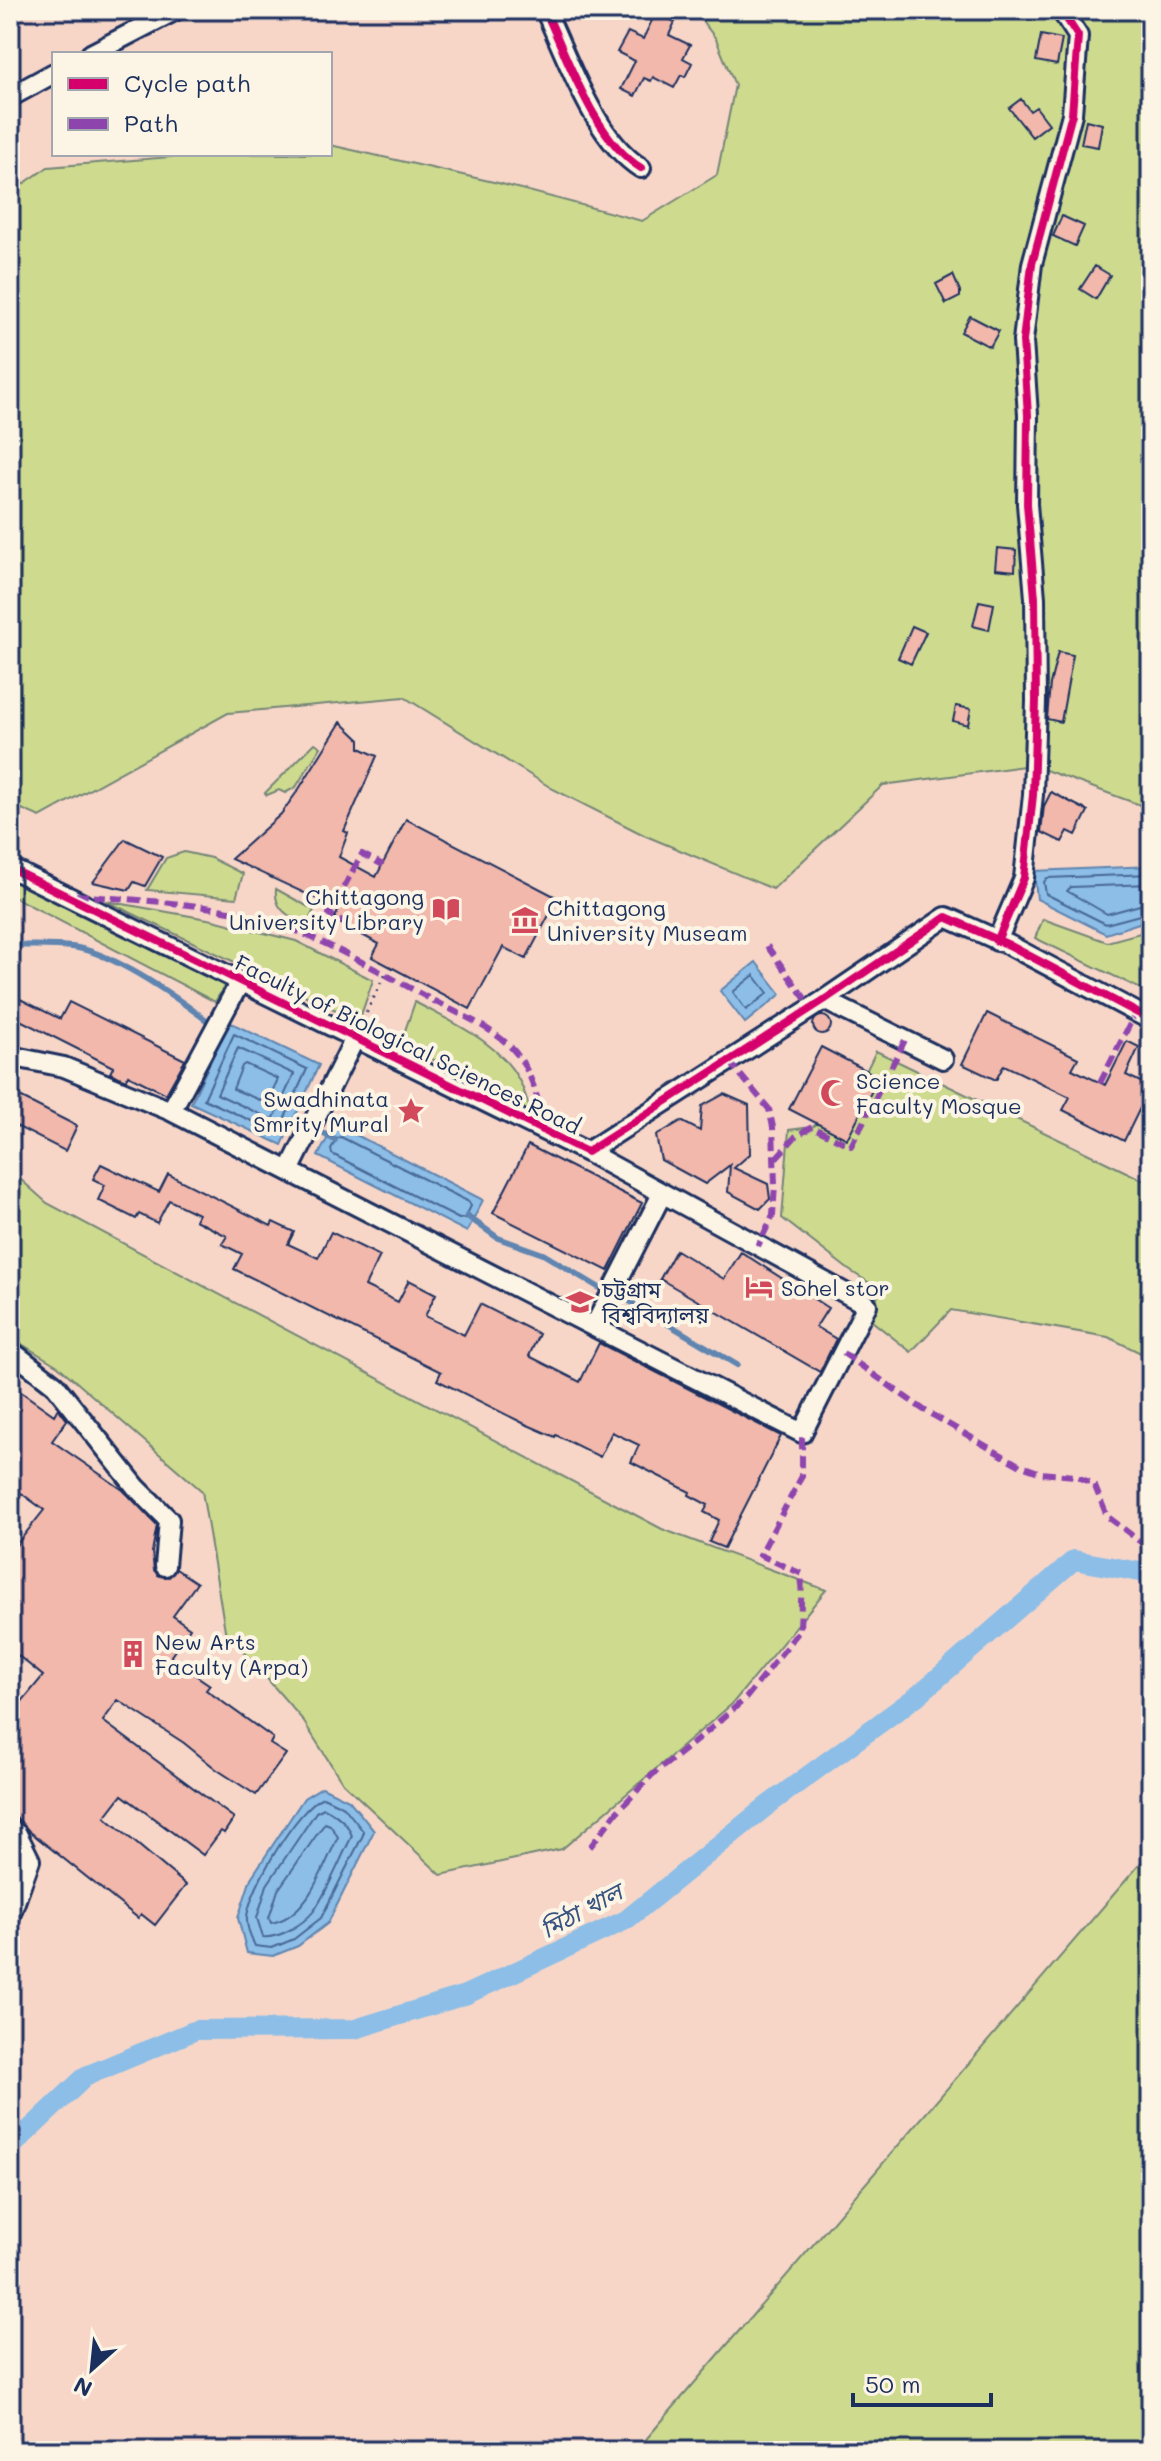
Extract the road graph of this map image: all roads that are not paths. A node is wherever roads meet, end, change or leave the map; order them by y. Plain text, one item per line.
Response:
1 (176, 10) edge
2 (545, 10) edge
3 (1061, 10) edge
4 (95, 52) edge
5 (52, 74) edge
6 (10, 97) edge
7 (641, 168) dead end
8 (10, 868) edge
9 (997, 941) junction
10 (240, 982) junction
11 (824, 1000) junction
12 (1151, 1020) edge
13 (355, 1038) junction
14 (10, 1056) edge
15 (943, 1059) dead end
16 (171, 1111) junction
17 (587, 1152) junction
18 (289, 1171) junction
19 (662, 1194) junction
20 (594, 1327) junction
21 (10, 1350) edge
22 (165, 1566) dead end
23 (10, 1828) edge
24 (10, 1916) edge

1 - 4 street
2 - 7 street
3 - 9 street
5 - 6 street
8 - 10 street, Faculty of Biological Sciences Road
9 - 11 street, Faculty of Biological Sciences Road
9 - 12 street, Faculty of Biological Sciences Road
10 - 13 street, Faculty of Biological Sciences Road
10 - 16 street
11 - 15 street
11 - 17 street, Faculty of Biological Sciences Road
13 - 17 street, Faculty of Biological Sciences Road
13 - 18 street
14 - 16 street
16 - 18 street
17 - 19 street
18 - 20 street
19 - 20 street
19 - 20 street
21 - 22 street
23 - 24 street

